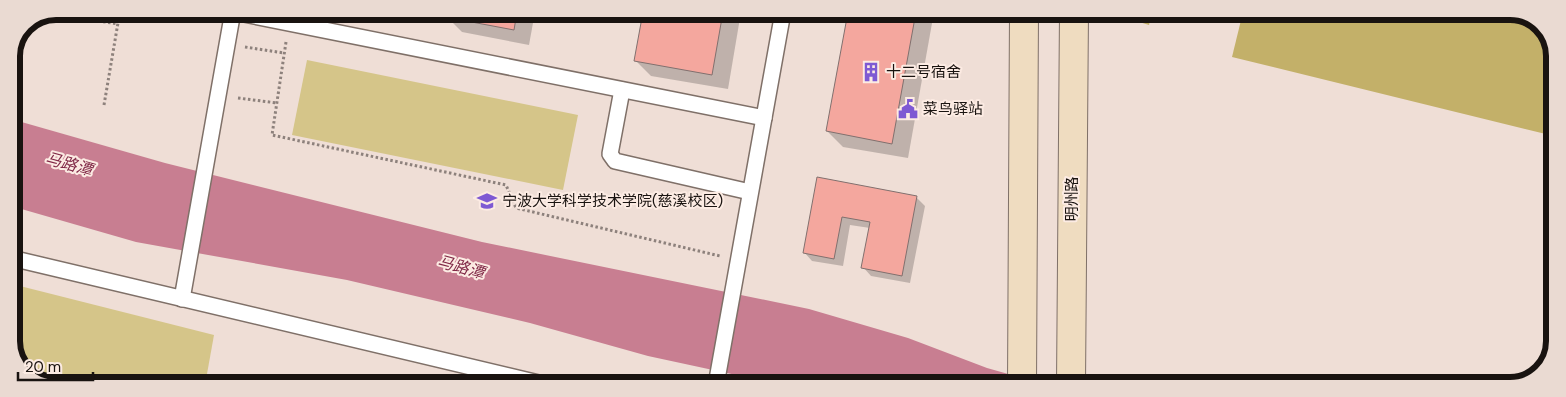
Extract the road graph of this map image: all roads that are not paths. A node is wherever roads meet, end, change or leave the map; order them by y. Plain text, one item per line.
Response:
1 (230, 20) edge
2 (273, 20) edge
3 (782, 20) edge
4 (1024, 20) edge
5 (1074, 20) edge
6 (622, 90) junction
7 (764, 118) junction
8 (750, 192) junction
9 (20, 260) edge
10 (182, 300) junction
11 (513, 377) edge
12 (718, 377) edge
13 (1022, 377) edge
14 (1071, 377) edge

1 - 10 lane
2 - 6 lane
3 - 7 lane
4 - 13 main road
5 - 14 main road, 明州路
6 - 7 lane
6 - 8 lane
7 - 8 lane
8 - 12 lane
9 - 10 lane
10 - 11 lane

